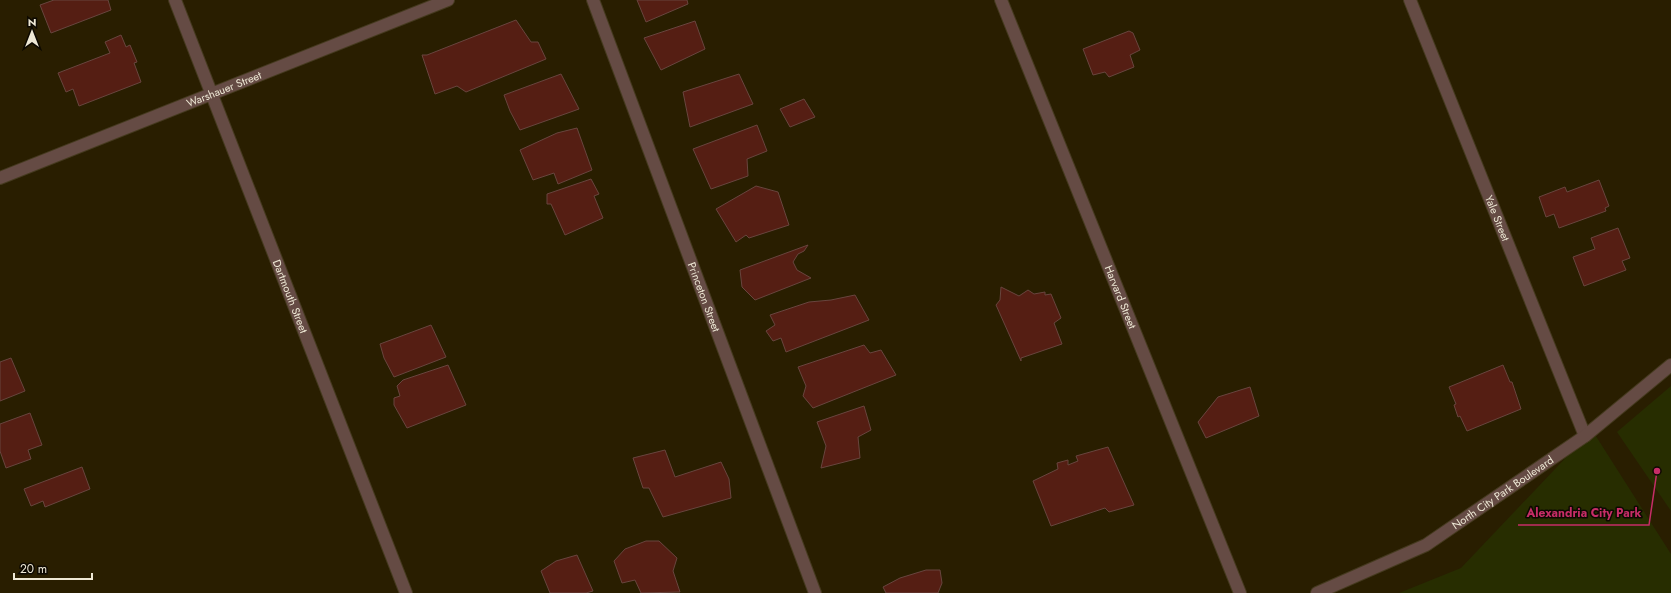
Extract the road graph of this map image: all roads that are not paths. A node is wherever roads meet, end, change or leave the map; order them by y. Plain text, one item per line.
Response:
1 (175, 0) edge
2 (448, 0) edge
3 (593, 0) edge
4 (1001, 0) edge
5 (1410, 0) edge
6 (211, 94) junction
7 (0, 178) edge
8 (1671, 365) edge
9 (1586, 436) junction
10 (406, 593) edge
11 (816, 593) edge
12 (1240, 593) edge
13 (1317, 593) edge

1 - 6 street, Dartmouth Street
2 - 6 street, Warshauer Street
3 - 11 street, Princeton Street
4 - 12 street, Harvard Street
5 - 9 street, Yale Street
6 - 7 street, Warshauer Street
6 - 10 street, Dartmouth Street
8 - 9 street, North City Park Boulevard
9 - 13 street, North City Park Boulevard

